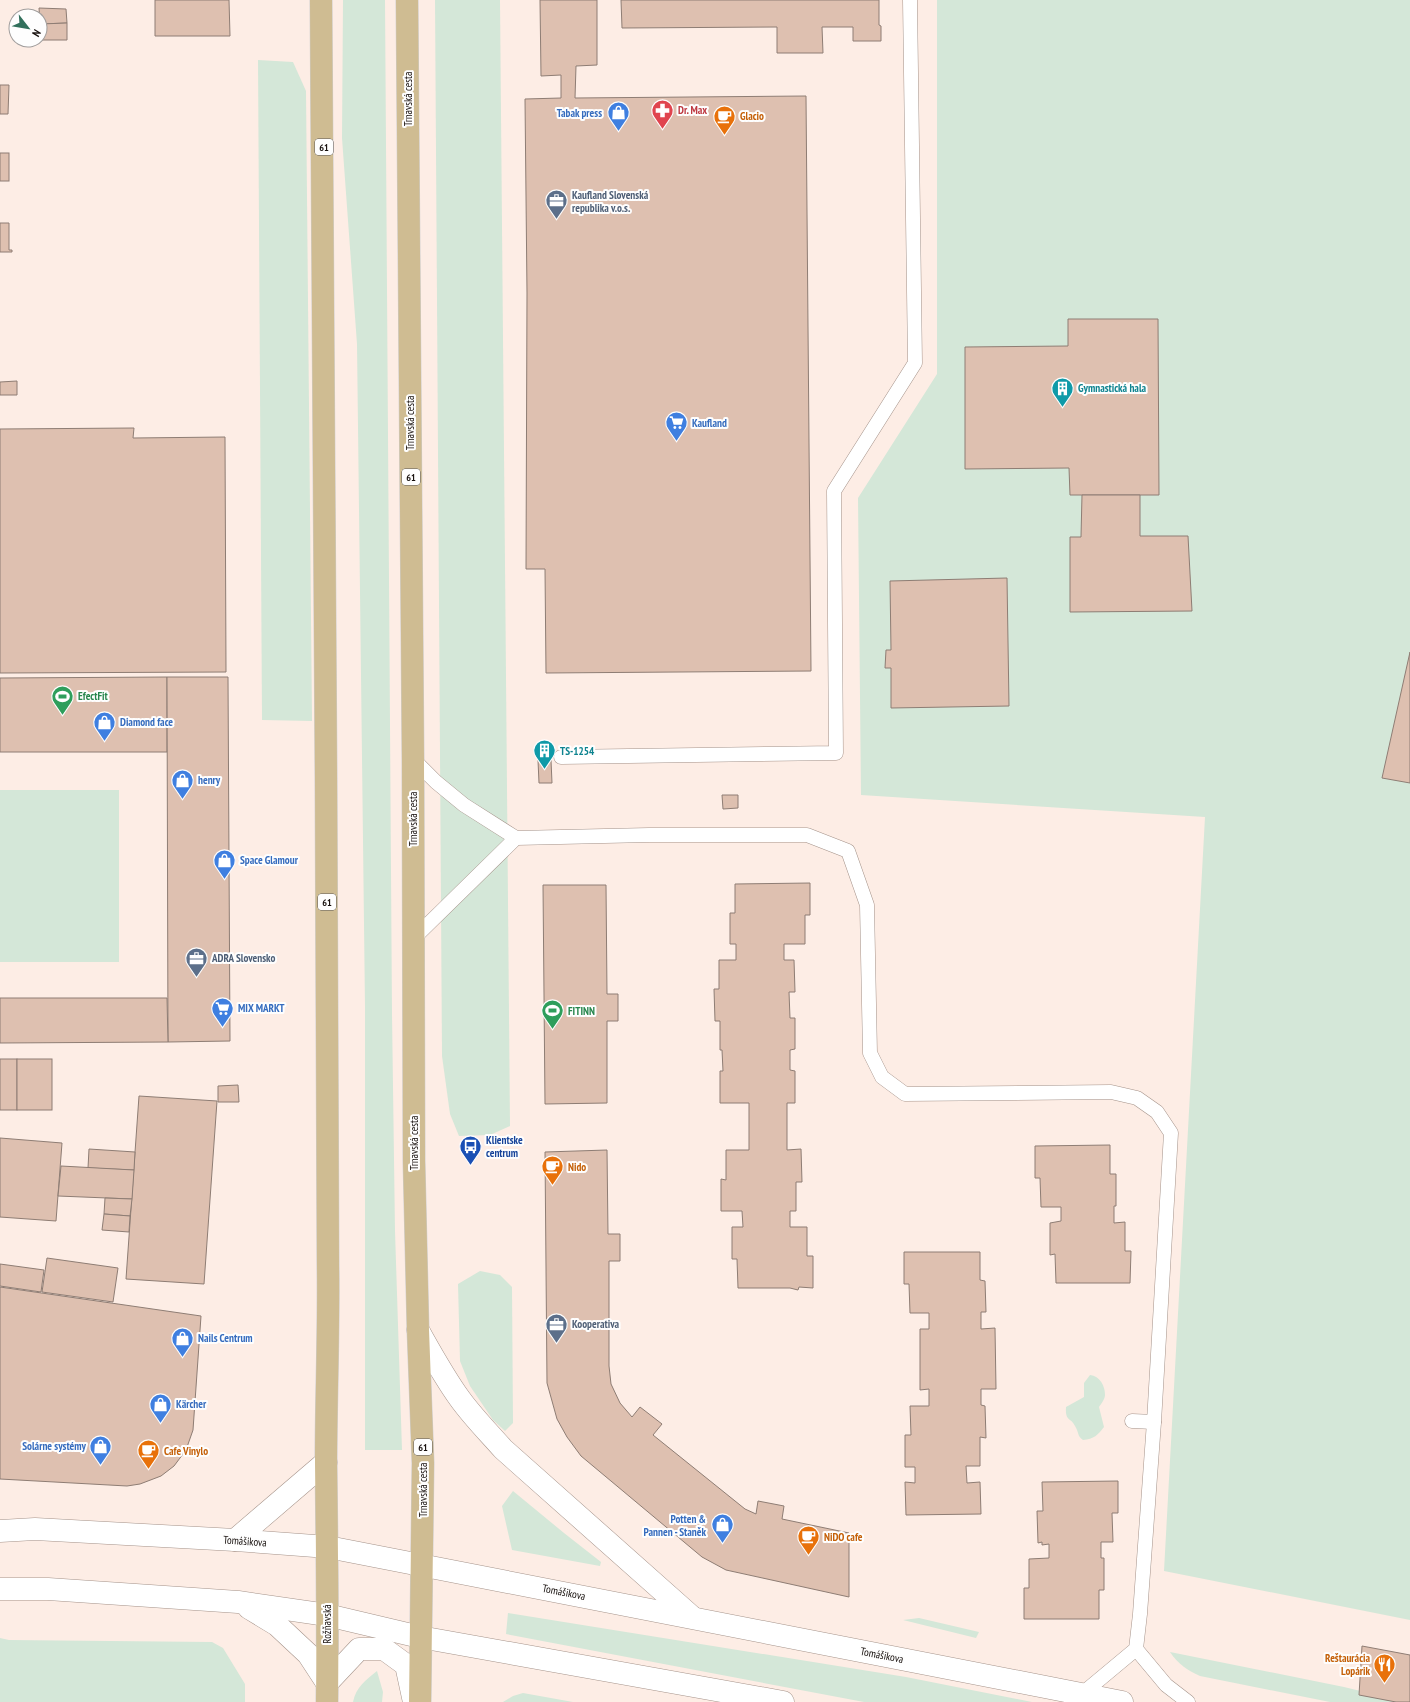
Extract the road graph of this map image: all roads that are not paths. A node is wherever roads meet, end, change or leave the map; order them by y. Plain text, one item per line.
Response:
1 (322, 0) edge
2 (407, 0) edge
3 (910, 0) edge
4 (561, 757) dead end
5 (413, 759) junction
6 (516, 838) junction
7 (414, 939) junction
8 (418, 1330) junction
9 (1132, 1421) dead end
10 (1154, 1422) junction
11 (326, 1462) junction
12 (0, 1531) edge
13 (235, 1540) junction
14 (328, 1547) junction
15 (423, 1564) junction
16 (0, 1589) edge
17 (238, 1602) junction
18 (327, 1615) junction
19 (692, 1617) junction
20 (420, 1637) junction
21 (1136, 1649) junction
22 (327, 1693) edge
23 (1082, 1694) junction
24 (414, 1702) edge
25 (420, 1702) edge
26 (784, 1702) edge
27 (1122, 1702) edge
28 (1188, 1702) edge

1 - 11 main road, 61
2 - 5 main road, Trnavská cesta / 61
3 - 4 lane
5 - 6 lane
5 - 7 main road, Trnavská cesta / 61
6 - 7 lane
6 - 10 lane
7 - 8 main road, Trnavská cesta / 61
8 - 15 main road, Trnavská cesta / 61
8 - 19 main road
9 - 10 lane
10 - 21 lane
11 - 13 main road
11 - 14 main road, 61
12 - 13 main road, Tomášikova
13 - 14 main road, Tomášikova
14 - 15 main road, Tomášikova
14 - 18 main road, Rožňavská / 61
15 - 19 main road, Tomášikova
15 - 20 main road, Trnavská cesta / 61
16 - 17 main road
17 - 18 main road
17 - 22 main road
18 - 20 main road
18 - 22 main road, Rožňavská / 61
19 - 23 main road, Tomášikova
20 - 25 main road, 61
20 - 26 main road
21 - 23 lane
21 - 28 lane
22 - 24 main road
23 - 27 main road, Tomášikova

